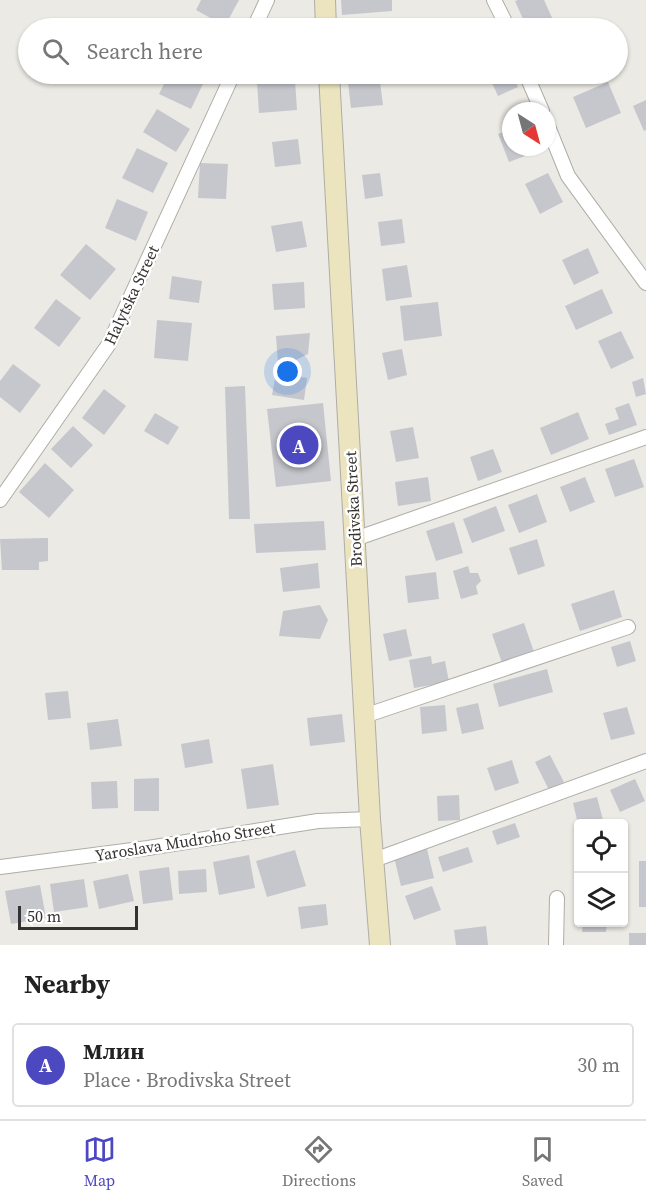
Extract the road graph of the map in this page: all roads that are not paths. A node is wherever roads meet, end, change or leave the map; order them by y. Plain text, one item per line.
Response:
1 (267, 0) edge
2 (325, 0) edge
3 (494, 0) edge
4 (259, 18) edge
5 (326, 18) edge
6 (503, 18) edge
7 (228, 84) edge
8 (330, 84) edge
9 (530, 84) edge
10 (538, 102) edge
11 (556, 146) edge
12 (646, 283) edge
13 (646, 437) edge
14 (1, 497) edge
15 (354, 538) junction
16 (628, 627) dead end
17 (364, 716) junction
18 (646, 761) edge
19 (370, 819) junction
20 (374, 860) junction
21 (0, 867) edge
22 (556, 898) dead end
23 (380, 945) edge
24 (556, 945) edge

1 - 4 street
2 - 5 street
3 - 6 street
7 - 14 street, Halytska Street
8 - 15 street, Brodivska Street
9 - 10 street
11 - 12 street
13 - 15 street
15 - 17 street, Brodivska Street
16 - 17 street
17 - 19 street, Brodivska Street
18 - 20 street
19 - 20 street, Brodivska Street
19 - 21 street, Yaroslava Mudroho Street
20 - 23 street, Brodivska Street
22 - 24 street

